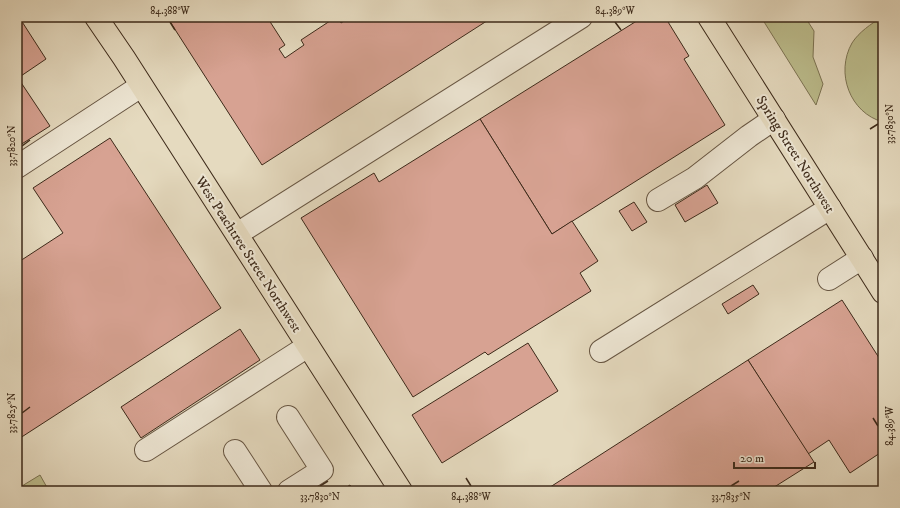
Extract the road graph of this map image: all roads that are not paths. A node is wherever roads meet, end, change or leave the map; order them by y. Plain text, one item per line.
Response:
1 (96, 17) edge
2 (581, 17) edge
3 (709, 17) edge
4 (141, 86) junction
5 (774, 120) junction
6 (17, 167) edge
7 (658, 200) dead end
8 (830, 208) junction
9 (237, 234) junction
10 (862, 258) junction
11 (829, 279) dead end
12 (883, 292) edge
13 (308, 346) junction
14 (601, 351) dead end
15 (288, 417) dead end
16 (146, 450) dead end
17 (235, 451) dead end
18 (261, 491) edge
19 (289, 491) edge
20 (401, 491) edge

1 - 4 main road, West Peachtree Street Northwest
2 - 9 lane
3 - 5 main road, Spring Street Northwest
4 - 6 lane
4 - 9 main road, West Peachtree Street Northwest
5 - 7 lane
5 - 8 main road, Spring Street Northwest
8 - 10 main road, Spring Street Northwest
8 - 14 lane
9 - 13 main road, West Peachtree Street Northwest
10 - 11 lane
10 - 12 main road, Spring Street Northwest
13 - 16 lane
13 - 20 main road, West Peachtree Street Northwest
15 - 19 lane
17 - 18 lane

